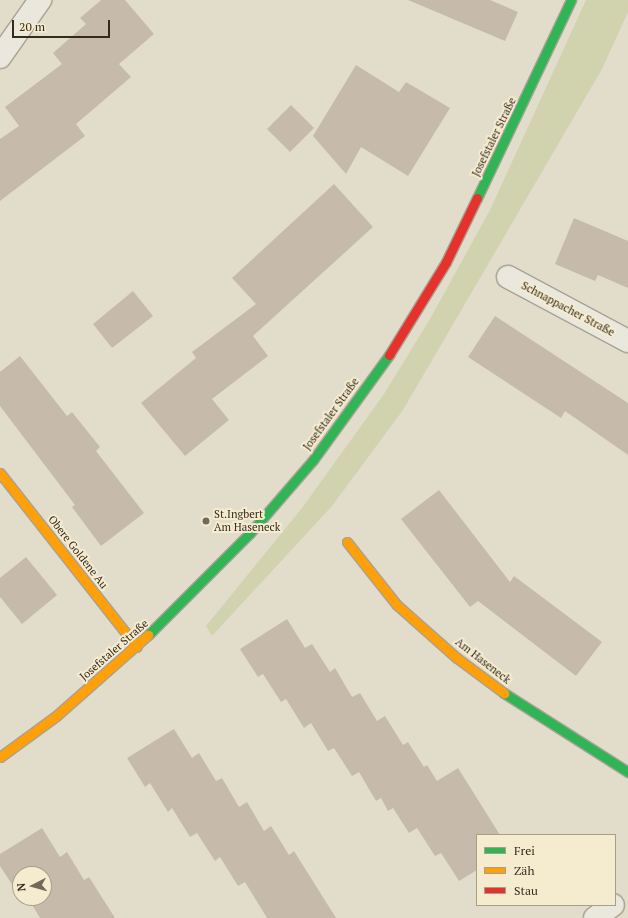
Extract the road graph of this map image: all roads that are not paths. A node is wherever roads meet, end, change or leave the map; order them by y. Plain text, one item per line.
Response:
1 (40, 0) edge
2 (570, 0) edge
3 (0, 57) edge
4 (508, 277) dead end
5 (628, 341) edge
6 (0, 473) edge
7 (347, 542) dead end
8 (137, 647) junction
9 (0, 757) edge
10 (628, 772) edge
11 (628, 894) edge
12 (616, 903) edge
13 (611, 906) edge
14 (595, 918) edge

1 - 3 street
2 - 8 street, Josefstaler Straße
4 - 5 street, Schnappacher Straße
6 - 8 street, Obere Goldene Au
7 - 10 street, Am Haseneck
8 - 9 street, Josefstaler Straße
11 - 12 street
13 - 14 street

